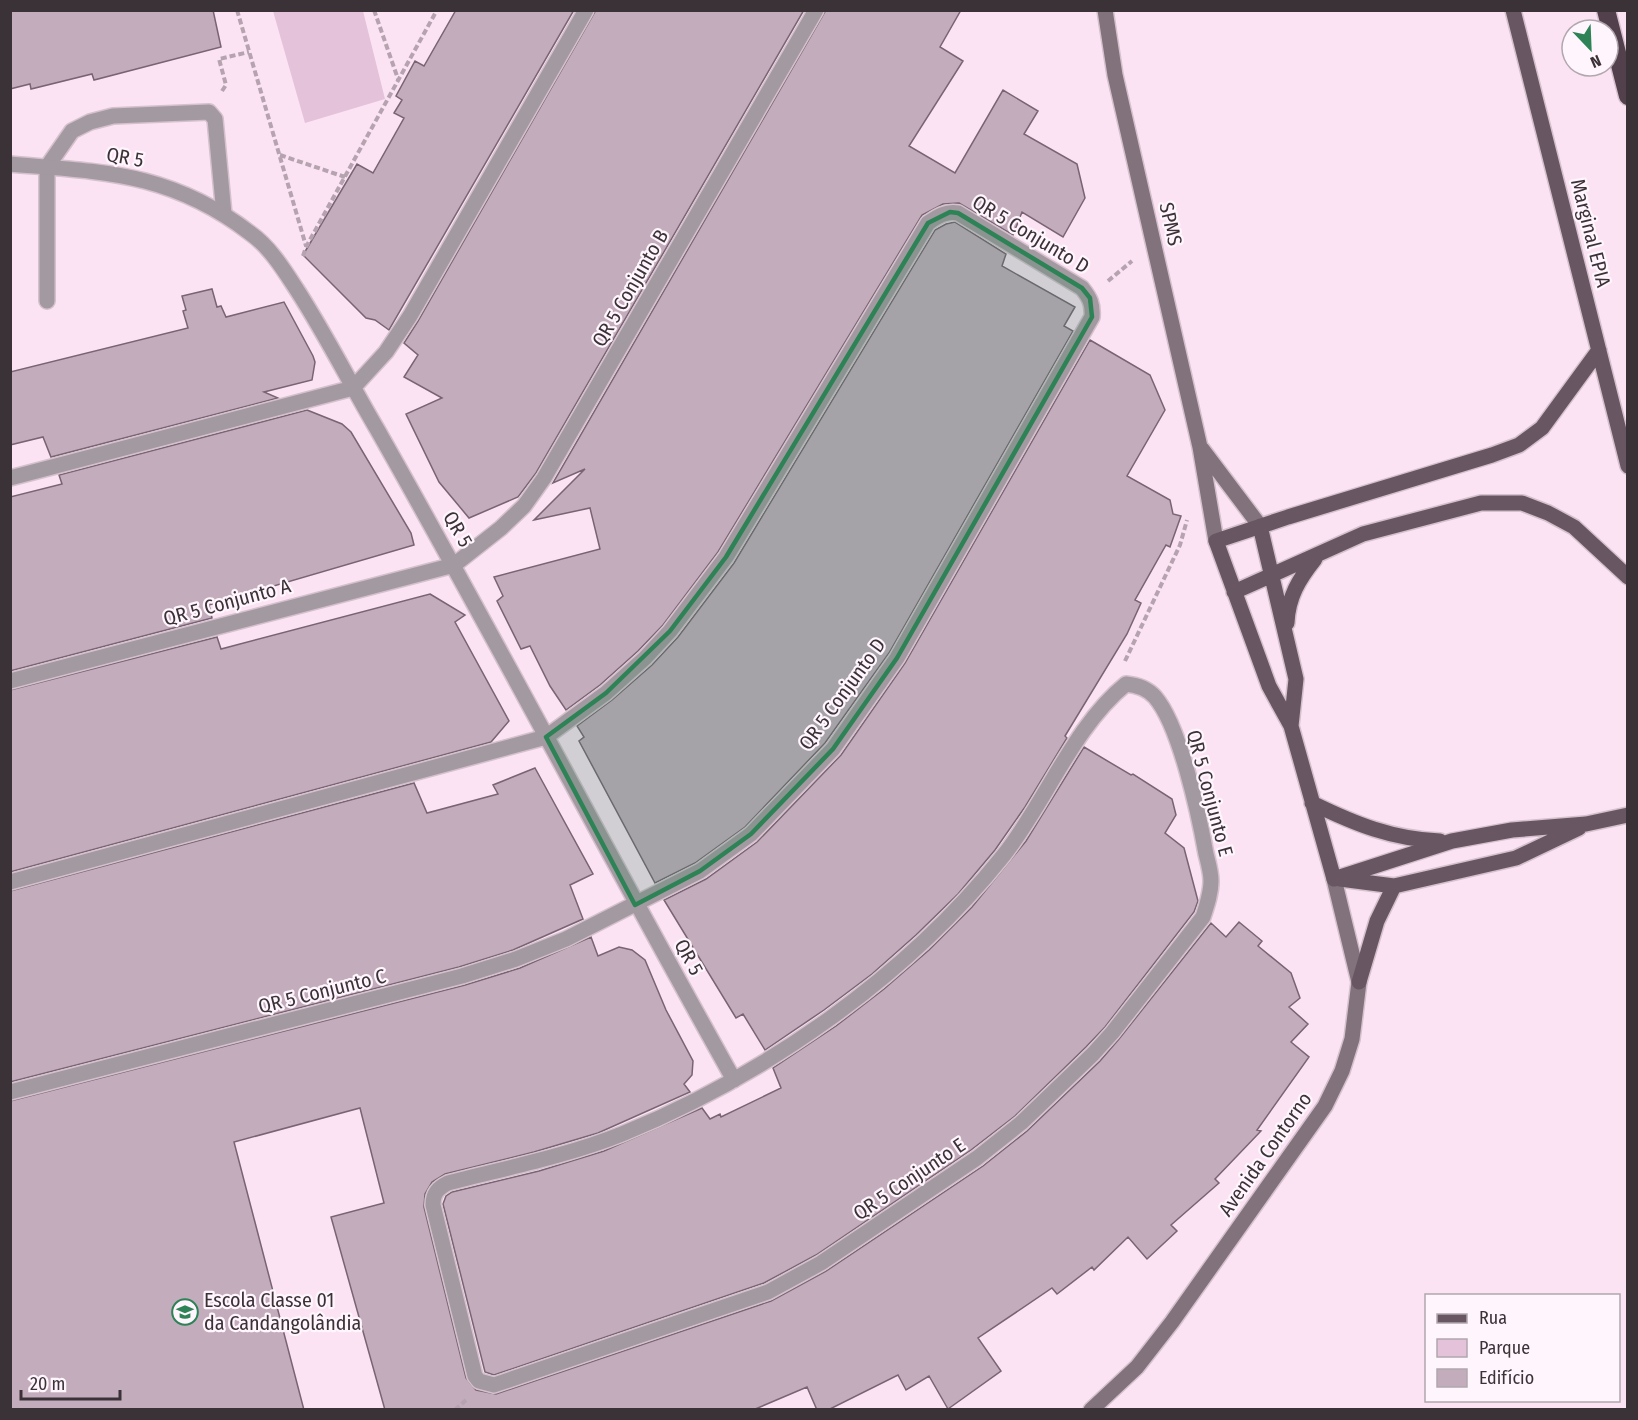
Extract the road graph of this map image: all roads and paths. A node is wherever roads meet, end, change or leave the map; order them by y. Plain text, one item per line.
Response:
1 (237, 10) edge
2 (374, 10) edge
3 (437, 10) edge
4 (586, 10) edge
5 (816, 10) edge
6 (1105, 10) edge
7 (1514, 10) edge
8 (1606, 10) edge
9 (249, 52) junction
10 (399, 80) junction
11 (1628, 96) edge
12 (209, 112) junction
13 (279, 155) junction
14 (10, 164) edge
15 (47, 167) junction
16 (345, 177) junction
17 (224, 214) junction
18 (306, 247) junction
19 (1154, 247) junction
20 (294, 286) junction
21 (1090, 298) junction
22 (46, 301) dead end
23 (1599, 350) junction
24 (354, 388) junction
25 (1200, 447) junction
26 (1628, 466) edge
27 (10, 478) edge
28 (1209, 499) junction
29 (1260, 526) junction
30 (1216, 541) junction
31 (1319, 555) junction
32 (454, 565) junction
33 (1272, 576) junction
34 (1628, 577) edge
35 (1234, 592) junction
36 (1287, 635) junction
37 (10, 681) edge
38 (1112, 695) junction
39 (1291, 726) junction
40 (546, 737) junction
41 (1312, 803) junction
42 (1628, 815) edge
43 (1586, 824) junction
44 (1452, 841) junction
45 (1334, 879) junction
46 (10, 882) edge
47 (1394, 886) junction
48 (635, 905) junction
49 (1359, 982) junction
50 (734, 1080) junction
51 (10, 1092) edge
52 (1091, 1410) edge

1 - 9 path
2 - 10 path
3 - 10 path
4 - 24 street
5 - 32 street, QR 5 Conjunto B
6 - 19 street, SPMS
7 - 23 main road, Marginal EPIA
8 - 11 highway
9 - 12 path
9 - 13 path
10 - 16 path
12 - 15 street
12 - 17 street
13 - 16 path
13 - 18 path
14 - 15 street, QR 5
15 - 17 street, QR 5
15 - 22 street
16 - 18 path
17 - 20 street, QR 5
18 - 20 path
19 - 21 path
19 - 25 street, SPMS
20 - 24 street, QR 5
21 - 40 street, QR 5 Conjunto D
21 - 48 street, QR 5 Conjunto D
23 - 26 main road, Marginal EPIA
23 - 29 main road
24 - 27 street
24 - 32 street, QR 5
25 - 28 street, SPMS
25 - 29 street, SPMS
28 - 30 street, SPMS
28 - 38 path
29 - 30 main road
29 - 33 main road
30 - 35 main road
31 - 33 main road
31 - 34 main road
31 - 36 main road
32 - 37 street, QR 5 Conjunto A
32 - 40 street, QR 5
33 - 35 main road
33 - 36 main road
35 - 39 main road
36 - 39 main road
38 - 50 street, QR 5 Conjunto E
38 - 50 street, QR 5 Conjunto E
39 - 41 main road
40 - 46 street
40 - 48 street, QR 5
41 - 44 main road
41 - 45 main road
42 - 43 main road
43 - 44 main road
43 - 47 main road
44 - 45 main road
45 - 47 main road
45 - 49 street, Avenida Contorno
47 - 49 main road
48 - 50 street, QR 5
48 - 51 street, QR 5 Conjunto C
49 - 52 street, Avenida Contorno

